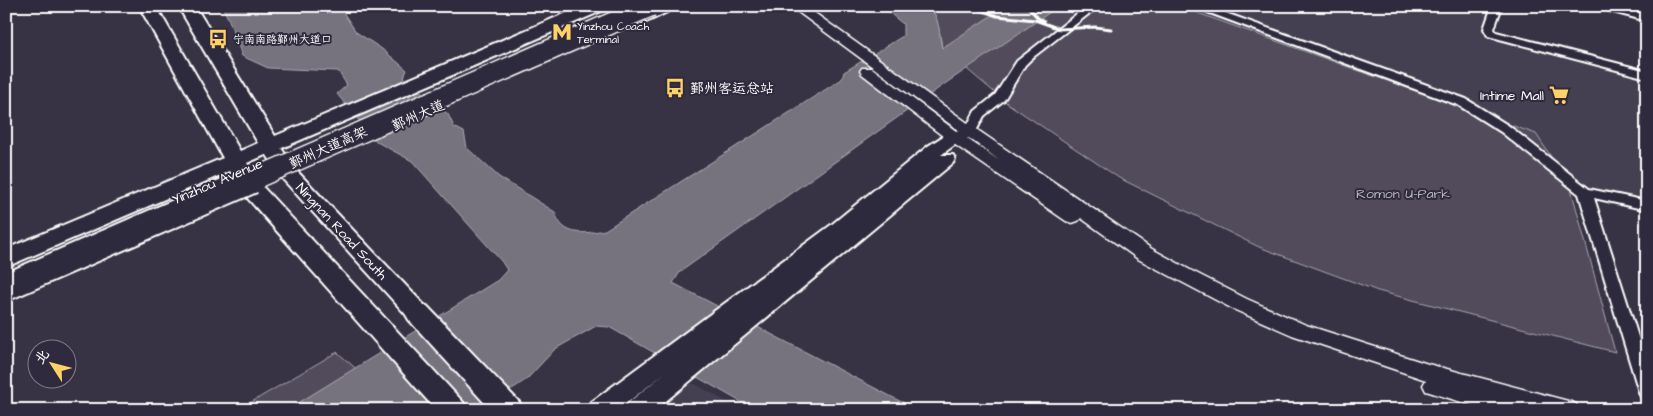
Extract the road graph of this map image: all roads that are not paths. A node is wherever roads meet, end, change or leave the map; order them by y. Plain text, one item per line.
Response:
1 (148, 6) edge
2 (186, 6) edge
3 (598, 6) edge
4 (621, 6) edge
5 (650, 6) edge
6 (666, 6) edge
7 (781, 6) edge
8 (796, 6) edge
9 (1094, 6) edge
10 (1196, 6) edge
11 (1496, 6) edge
12 (1611, 6) edge
13 (1636, 6) edge
14 (1647, 9) edge
15 (1647, 16) edge
16 (1647, 76) edge
17 (962, 138) junction
18 (271, 147) junction
19 (236, 162) junction
20 (286, 172) junction
21 (250, 188) junction
22 (1585, 192) junction
23 (1647, 206) edge
24 (6, 259) edge
25 (6, 273) edge
26 (6, 287) edge
27 (6, 299) edge
28 (418, 313) joint
29 (676, 365) junction
30 (1647, 392) edge
31 (506, 408) edge
32 (453, 410) edge
33 (599, 410) edge
34 (637, 410) edge
35 (1517, 410) edge
36 (1568, 410) edge

1 - 19 main road
2 - 18 main road, Ningnan Road South
3 - 18 main road
4 - 25 highway, Yinzhou Avenue
5 - 26 highway, 鄞州大道高架, bridge
6 - 20 main road, 鄞州大道
7 - 17 street
8 - 17 street
9 - 17 street
10 - 22 street
11 - 16 street
12 - 15 main road
13 - 14 main road
17 - 29 main road
17 - 35 street
17 - 36 street
18 - 19 main road
18 - 20 main road, Ningnan Road South
19 - 21 main road
19 - 24 main road
20 - 21 main road, 鄞州大道
20 - 28 main road, Ningnan Road South
21 - 27 main road, 鄞州大道
21 - 32 main road
22 - 23 street
22 - 30 street
28 - 31 main road, Ningnan Road South
29 - 33 main road
29 - 34 main road

